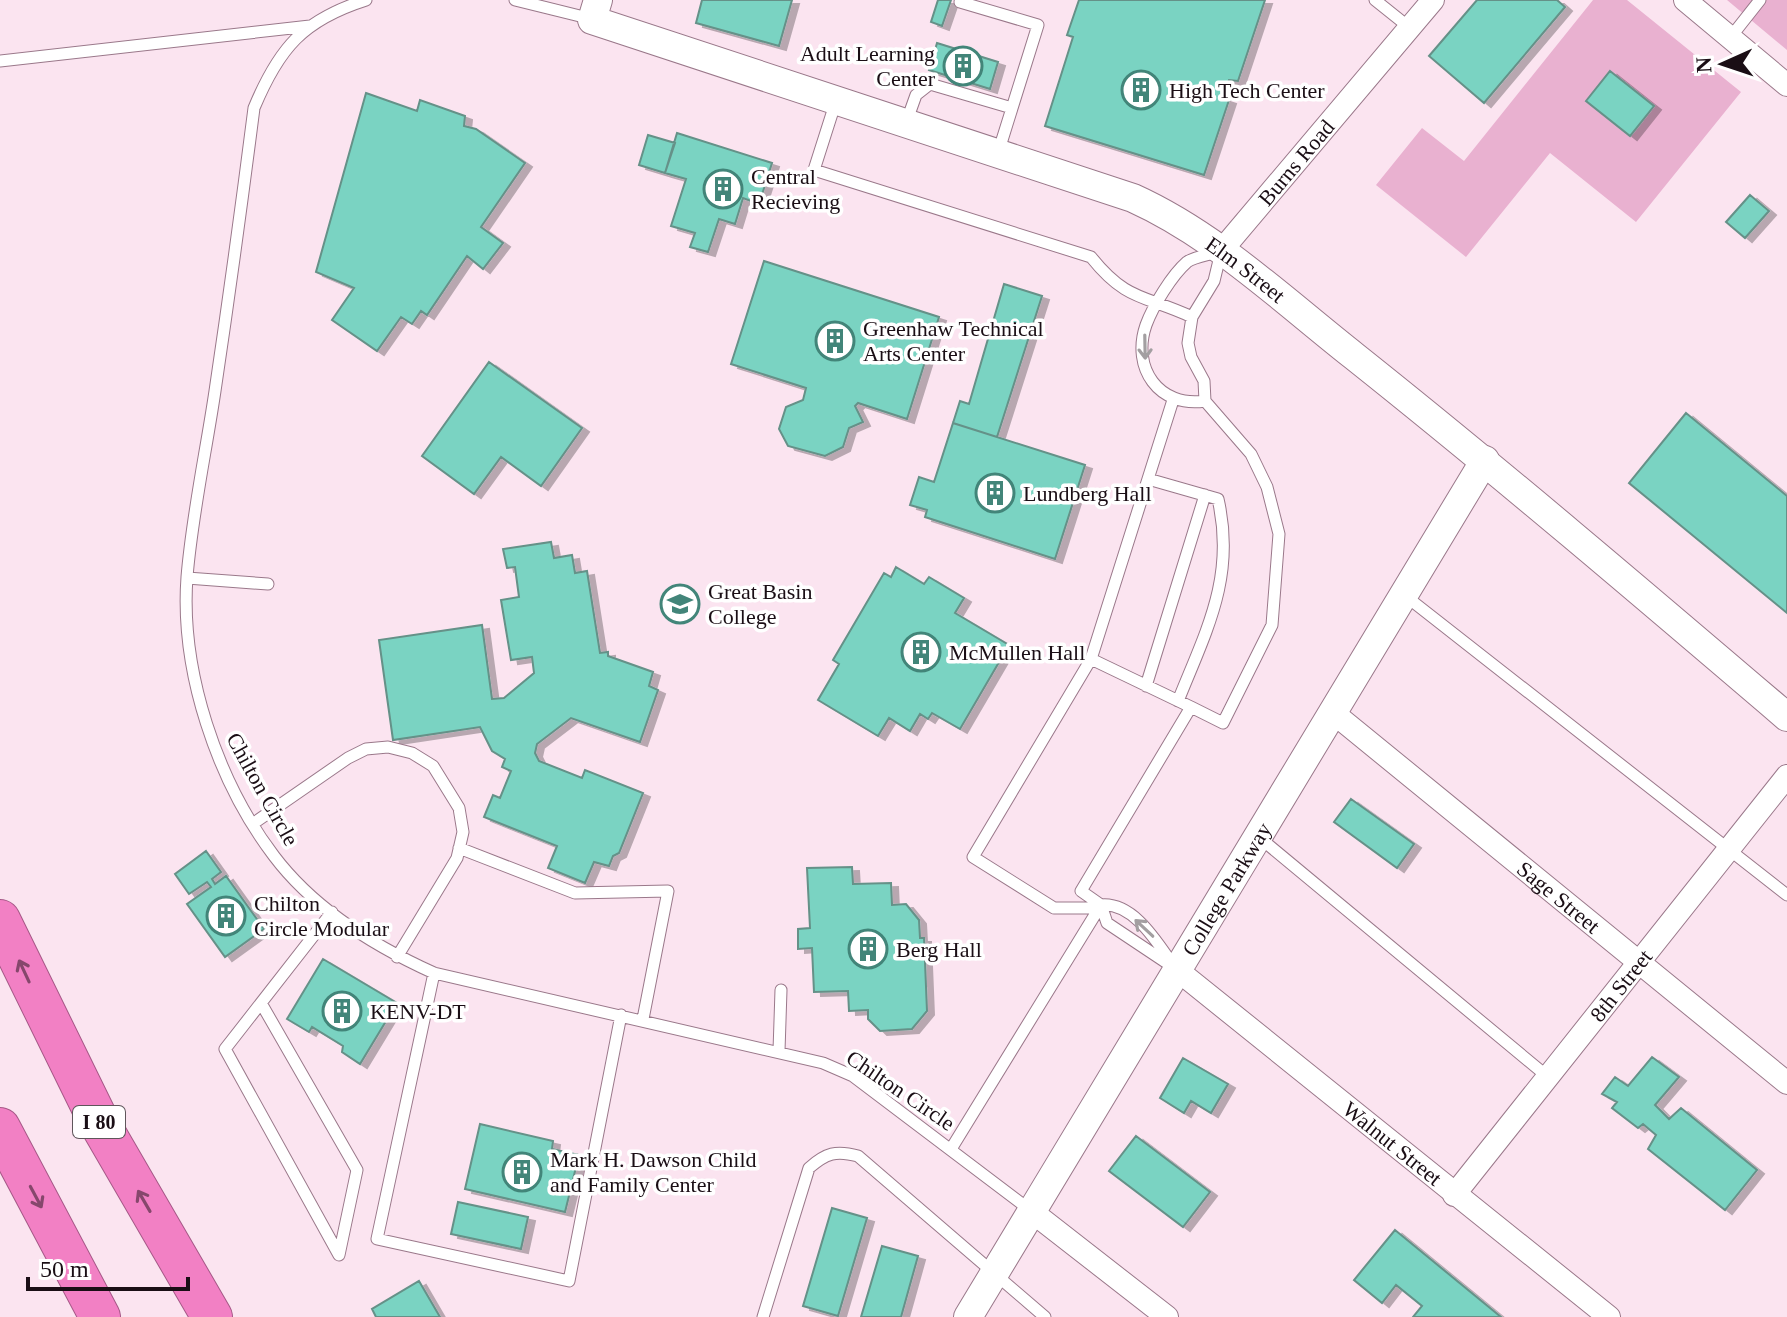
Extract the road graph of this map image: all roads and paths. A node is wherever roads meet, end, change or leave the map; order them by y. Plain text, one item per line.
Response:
1 (366, 0) edge
2 (515, 0) edge
3 (1375, 0) edge
4 (1433, 0) edge
5 (1685, 0) edge
6 (1760, 0) edge
7 (960, 2) dead end
8 (595, 10) edge
9 (311, 25) junction
10 (1410, 28) junction
11 (1730, 38) junction
12 (0, 61) edge
13 (1787, 85) edge
14 (836, 100) junction
15 (1012, 108) junction
16 (906, 123) junction
17 (998, 154) junction
18 (1221, 251) junction
19 (1159, 301) junction
20 (1192, 317) junction
21 (1173, 400) junction
22 (1205, 401) junction
23 (1485, 460) junction
24 (1148, 479) junction
25 (1205, 495) junction
26 (187, 578) junction
27 (268, 584) dead end
28 (1403, 594) junction
29 (1091, 659) junction
30 (1146, 686) junction
31 (1178, 701) junction
32 (1191, 707) junction
33 (1331, 711) junction
34 (1787, 717) edge
35 (1787, 776) edge
36 (254, 823) junction
37 (1260, 837) junction
38 (459, 848) junction
39 (1730, 848) junction
40 (1787, 895) edge
41 (1100, 906) junction
42 (332, 912) junction
43 (0, 920) edge
44 (397, 957) junction
45 (1639, 964) junction
46 (1176, 969) junction
47 (434, 973) junction
48 (781, 990) dead end
49 (261, 1003) junction
50 (621, 1015) junction
51 (643, 1019) junction
52 (779, 1051) junction
53 (1548, 1077) junction
54 (1787, 1083) edge
55 (0, 1128) edge
56 (951, 1149) junction
57 (1454, 1195) junction
58 (1031, 1211) junction
59 (993, 1275) junction
60 (100, 1317) edge
61 (212, 1317) edge
62 (763, 1317) edge
63 (968, 1317) edge
64 (1045, 1317) edge
65 (1167, 1317) edge
66 (1609, 1317) edge

1 - 9 lane, Chilton Circle
2 - 8 lane
3 - 10 lane
4 - 10 street, Burns Road
5 - 11 street
6 - 11 lane
7 - 15 lane
8 - 14 street, Elm Street
9 - 12 lane
9 - 26 lane, Chilton Circle
10 - 18 street, Burns Road
11 - 13 street
14 - 16 street, Elm Street
14 - 19 lane
15 - 16 lane
15 - 17 lane
16 - 17 street, Elm Street
17 - 18 street, Elm Street
18 - 19 lane
18 - 20 lane
18 - 23 street, Elm Street
19 - 20 lane
19 -> 21 lane
20 - 22 lane
21 - 22 lane
21 - 24 lane
22 - 32 lane
23 - 28 street, College Parkway
23 - 34 street, Elm Street
24 - 25 lane
24 - 29 lane
25 - 30 lane
25 - 31 lane
26 - 27 lane
26 - 36 lane, Chilton Circle
28 - 33 street, College Parkway
28 - 39 lane
29 - 30 lane
29 - 41 lane
30 - 31 lane
31 - 32 lane
32 - 41 lane
33 - 37 street, College Parkway
33 - 45 street, Sage Street
35 - 39 street, 8th Street
36 - 38 lane
36 - 42 lane, Chilton Circle
37 - 46 street, College Parkway
37 - 53 lane
38 - 44 lane
38 - 51 lane
39 - 40 lane
39 - 45 street, 8th Street
41 - 46 lane
46 -> 41 lane
41 - 56 lane
42 - 44 lane, Chilton Circle
42 - 49 lane
61 -> 43 highway, I 80
44 - 47 lane, Chilton Circle
45 - 53 street, 8th Street
45 - 54 street, Sage Street
46 - 57 street, Walnut Street
46 - 58 street, College Parkway
47 - 50 lane, Chilton Circle
47 - 50 lane
48 - 52 lane
49 - 49 lane
50 - 51 lane, Chilton Circle
51 - 52 lane, Chilton Circle
52 - 56 lane, Chilton Circle
53 - 57 street, 8th Street
55 -> 60 highway
56 - 58 lane, Chilton Circle
57 - 66 street, Walnut Street
58 - 59 street, College Parkway
58 - 65 street
59 - 62 lane
59 - 63 street, College Parkway
59 - 64 lane

